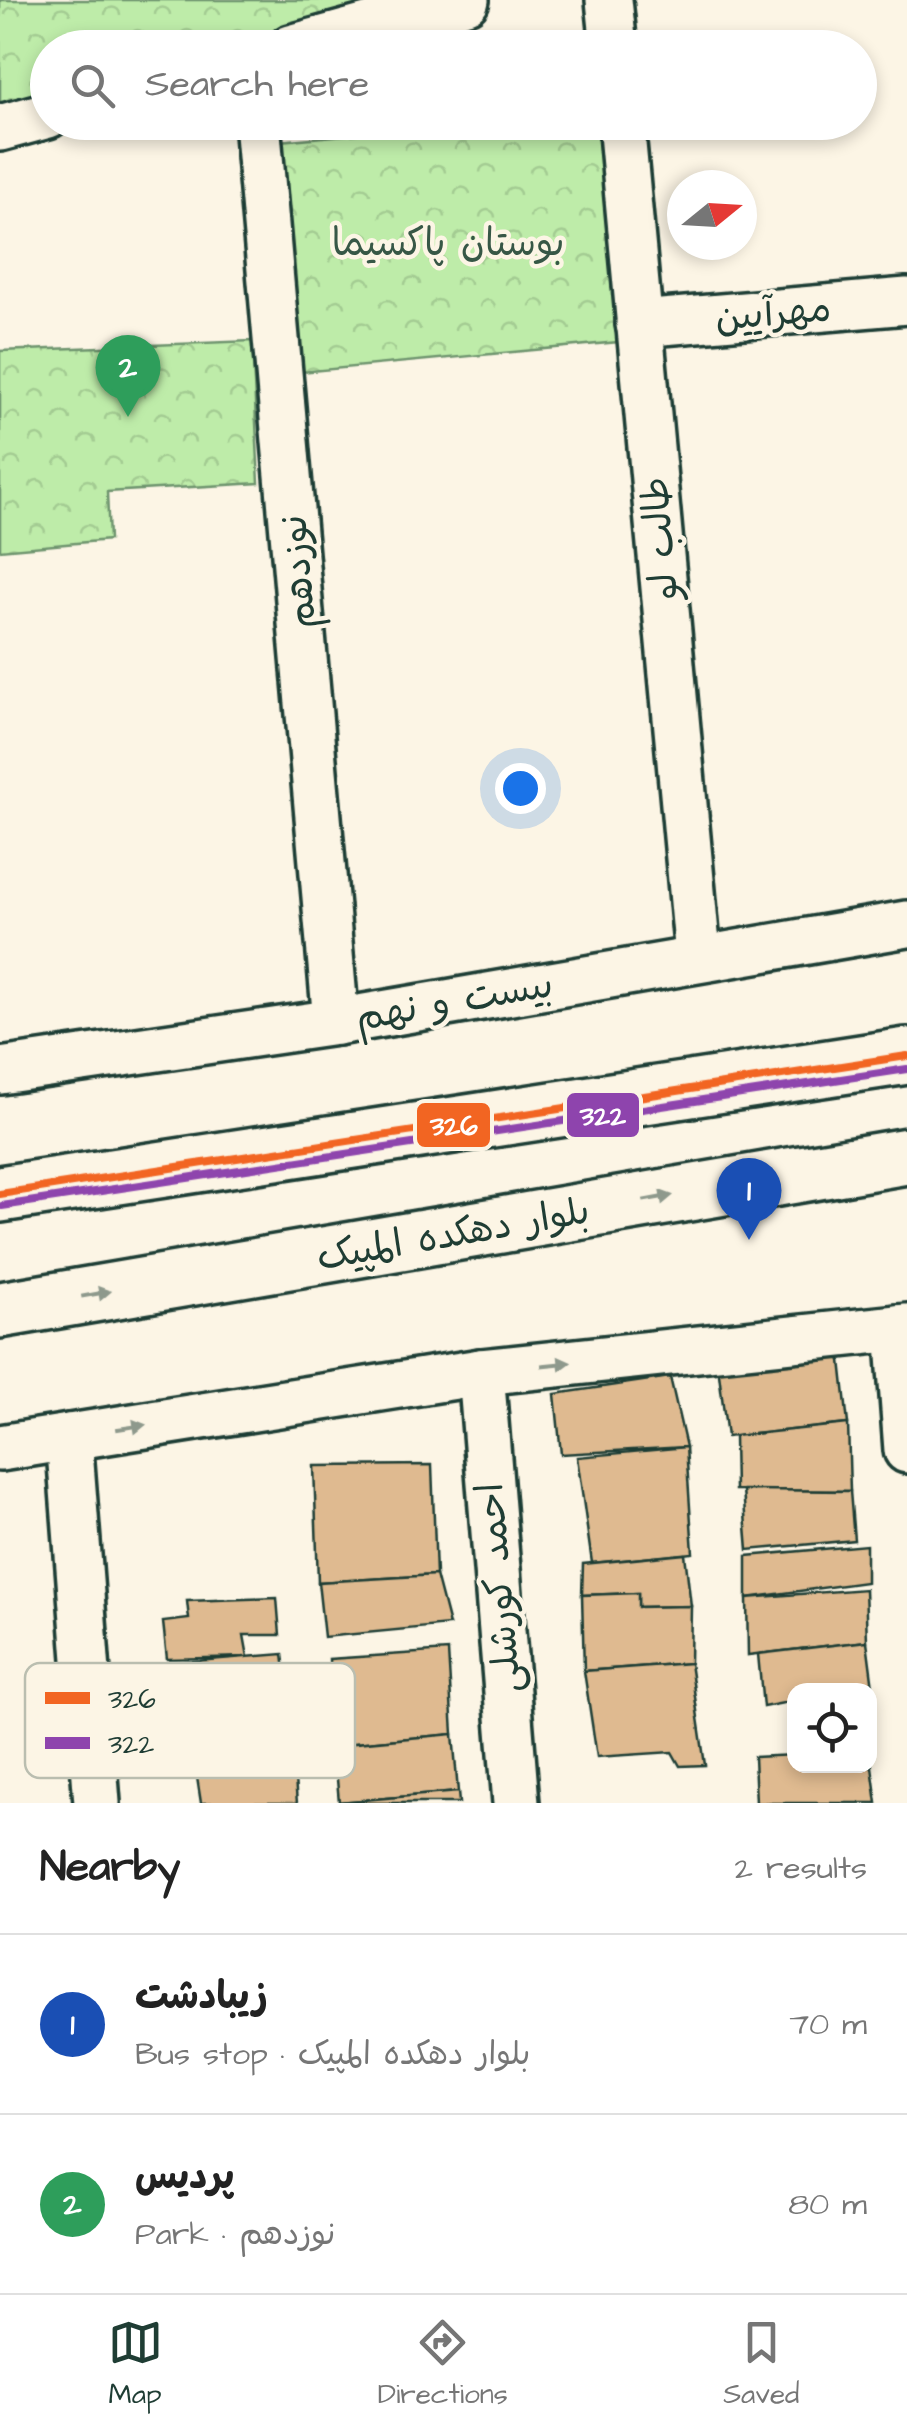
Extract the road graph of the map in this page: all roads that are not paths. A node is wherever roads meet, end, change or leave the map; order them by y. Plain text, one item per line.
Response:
1 (466, 0) edge
2 (609, 0) edge
3 (357, 30) edge
4 (612, 30) edge
5 (30, 119) edge
6 (0, 128) edge
7 (260, 140) edge
8 (623, 140) edge
9 (907, 301) edge
10 (639, 324) junction
11 (907, 924) edge
12 (698, 956) junction
13 (336, 1022) junction
14 (907, 1056) edge
15 (0, 1071) edge
16 (907, 1156) edge
17 (0, 1194) edge
18 (0, 1310) edge
19 (903, 1327) edge
20 (481, 1372) junction
21 (69, 1437) junction
22 (0, 1448) edge
23 (907, 1450) edge
24 (86, 1663) edge
25 (95, 1778) edge
26 (97, 1803) edge
27 (516, 1803) edge

1 - 3 street
2 - 4 street
5 - 6 street
7 - 13 street, نوزدهم
8 - 10 street, طالب لو
9 - 10 street, مهرآیین
10 - 12 street, طالب لو
11 - 12 street, بیست و نهم
12 - 13 street, بیست و نهم
13 - 15 street, بیست و نهم
14 - 17 main road
18 -> 16 main road, بلوار دهکده المپیک
20 -> 19 street
19 - 23 street
21 -> 20 street
20 - 27 street, احمد کورشلی
21 - 22 street
21 - 24 street
25 - 26 street

